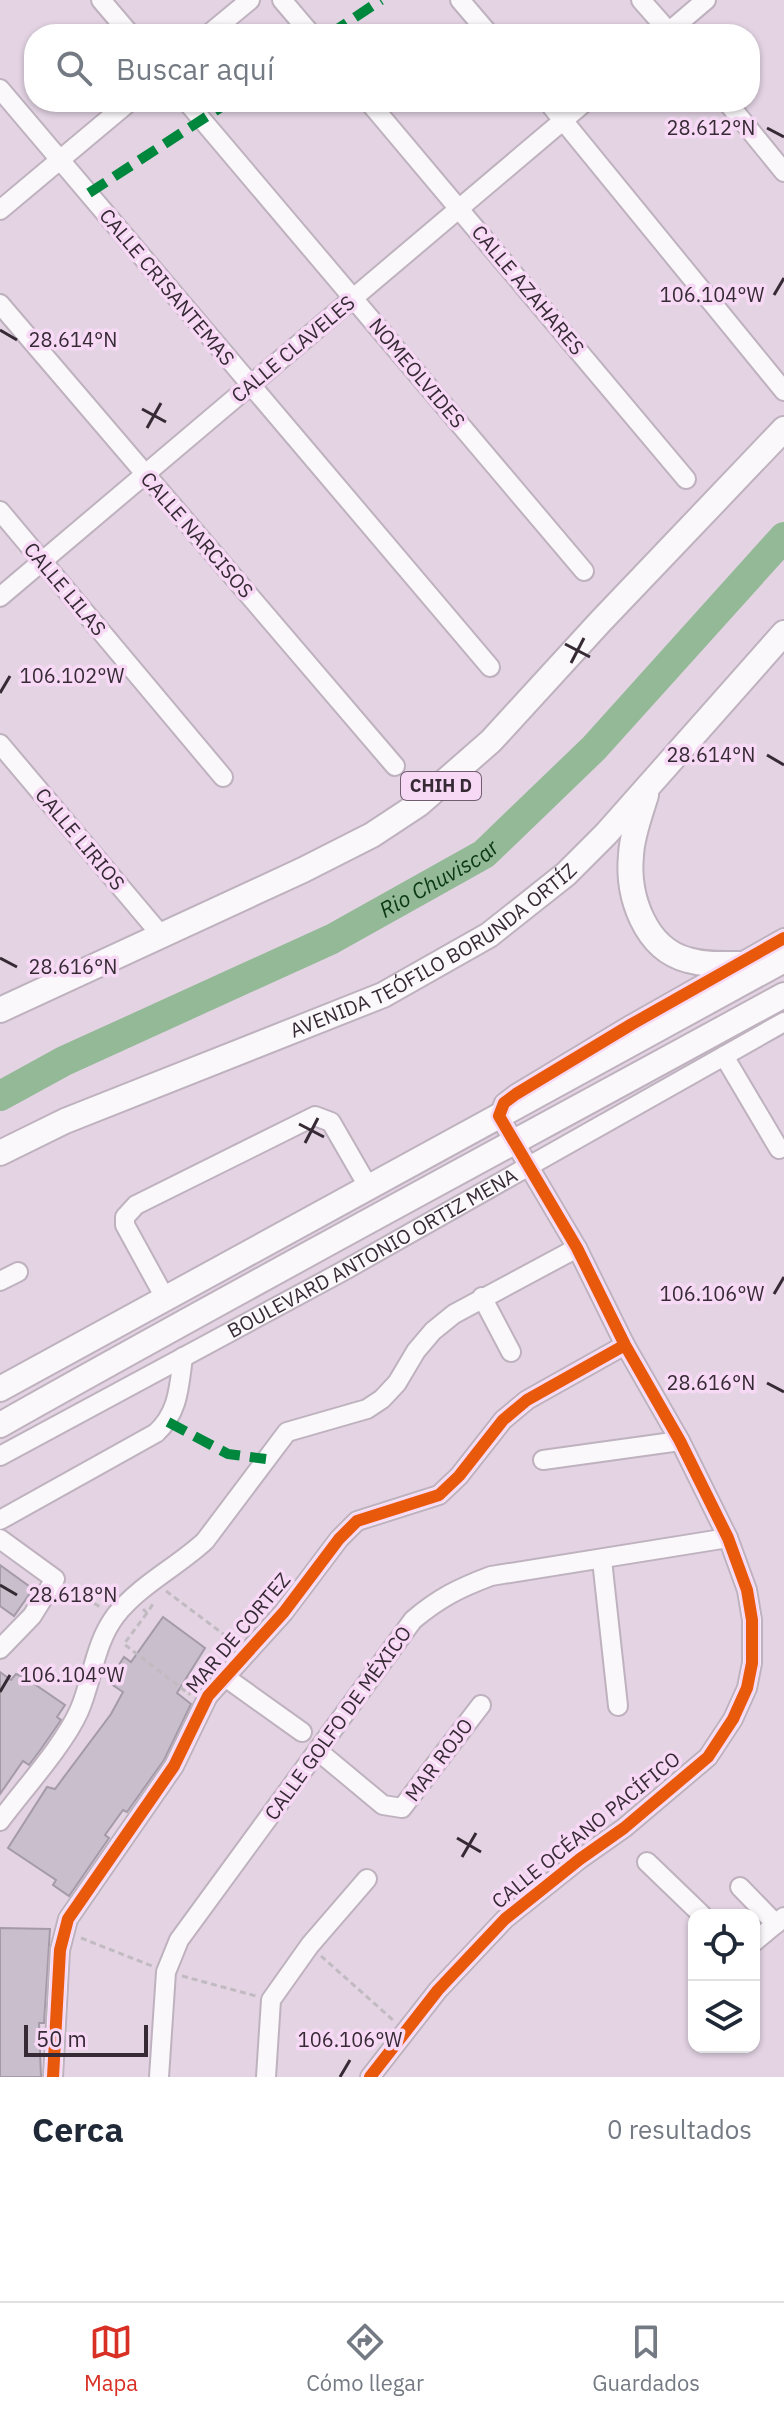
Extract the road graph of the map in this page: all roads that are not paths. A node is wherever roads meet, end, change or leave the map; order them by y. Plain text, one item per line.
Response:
1 (101, 0) edge
2 (250, 0) edge
3 (282, 0) edge
4 (460, 0) edge
5 (641, 0) edge
6 (706, 0) edge
7 (121, 24) edge
8 (221, 24) edge
9 (302, 24) edge
10 (480, 24) edge
11 (661, 24) edge
12 (679, 24) edge
13 (0, 89) edge
14 (117, 112) edge
15 (196, 112) edge
16 (377, 112) edge
17 (557, 112) edge
18 (573, 112) edge
19 (735, 112) edge
20 (564, 120) junction
21 (60, 160) junction
22 (784, 172) edge
23 (459, 209) junction
24 (0, 210) edge
25 (354, 298) junction
26 (0, 304) edge
27 (250, 385) junction
28 (784, 391) edge
29 (784, 429) edge
30 (145, 474) junction
31 (686, 479) dead end
32 (0, 511) edge
33 (42, 561) junction
34 (584, 571) dead end
35 (0, 597) edge
36 (784, 633) edge
37 (490, 667) dead end
38 (0, 744) edge
39 (395, 766) dead end
40 (223, 777) dead end
41 (649, 786) junction
42 (161, 935) junction
43 (784, 938) edge
44 (784, 960) edge
45 (738, 964) junction
46 (784, 995) edge
47 (0, 1010) edge
48 (784, 1022) edge
49 (724, 1056) junction
50 (499, 1116) junction
51 (514, 1144) junction
52 (779, 1149) dead end
53 (0, 1153) edge
54 (529, 1168) junction
55 (369, 1188) junction
56 (577, 1248) junction
57 (18, 1272) dead end
58 (0, 1281) edge
59 (482, 1297) junction
60 (165, 1298) junction
61 (625, 1345) junction
62 (511, 1352) dead end
63 (183, 1357) junction
64 (0, 1389) edge
65 (0, 1425) edge
66 (680, 1441) junction
67 (0, 1456) edge
68 (543, 1460) dead end
69 (0, 1520) edge
70 (728, 1538) junction
71 (0, 1539) edge
72 (602, 1560) junction
73 (0, 1649) edge
74 (225, 1677) junction
75 (481, 1705) dead end
76 (618, 1706) dead end
77 (302, 1732) dead end
78 (318, 1751) junction
79 (0, 1821) edge
80 (647, 1862) dead end
81 (367, 1879) dead end
82 (740, 1887) dead end
83 (696, 1909) edge
84 (780, 1920) edge
85 (760, 1937) edge
86 (53, 2077) edge
87 (159, 2077) edge
88 (266, 2077) edge
89 (370, 2077) edge

1 - 7 street
2 - 8 street
3 - 9 street
4 - 10 street
5 - 11 street
6 - 12 street
13 - 21 street, CALLE CRISANTEMAS
14 - 21 street
15 - 25 street, NOMEOLVIDES
16 - 23 street, CALLE AZAHARES
17 - 20 street
18 - 20 street, CALLE CLAVELES
19 - 22 street
20 - 23 street, CALLE CLAVELES
20 - 28 street
21 - 24 street
21 - 27 street, CALLE CRISANTEMAS
23 - 25 street, CALLE CLAVELES
23 - 31 street, CALLE AZAHARES
25 - 27 street, CALLE CLAVELES
25 - 34 street, NOMEOLVIDES
26 - 30 street, CALLE NARCISOS
27 - 30 street, CALLE CLAVELES
27 - 37 street, CALLE CRISANTEMAS
29 - 42 main road, CHIH D
30 - 33 street, CALLE CLAVELES
30 - 39 street, CALLE NARCISOS
32 - 33 street, CALLE LILAS
33 - 35 street, CALLE CLAVELES
33 - 40 street, CALLE LILAS
36 - 41 main road, AVENIDA TEÓFILO BORUNDA ORTÍZ
38 - 42 street, CALLE LIRIOS
41 - 45 main road
41 - 53 main road, AVENIDA TEÓFILO BORUNDA ORTÍZ
42 - 47 main road, CHIH D
43 - 45 street
44 - 50 main road
45 - 50 street
46 - 51 main road, BOULEVARD ANTONIO ORTIZ MENA
48 - 49 street, BOULEVARD ANTONIO ORTIZ MENA
49 - 52 street
49 - 54 street, BOULEVARD ANTONIO ORTIZ MENA
50 - 51 street, CALLE OCÉANO PACÍFICO
50 - 55 main road
51 - 54 street, CALLE OCÉANO PACÍFICO
51 - 65 main road, BOULEVARD ANTONIO ORTIZ MENA
54 - 56 street, CALLE OCÉANO PACÍFICO
54 - 63 street, BOULEVARD ANTONIO ORTIZ MENA
55 - 60 main road
55 - 60 street
56 - 59 street
56 - 61 street, CALLE OCÉANO PACÍFICO
57 - 58 street
59 - 62 street
59 - 79 street
60 - 64 main road
61 - 66 street, CALLE OCÉANO PACÍFICO
61 - 74 street, MAR DE CORTEZ
63 - 67 street, BOULEVARD ANTONIO ORTIZ MENA
63 - 69 street
66 - 68 street
66 - 70 street, CALLE OCÉANO PACÍFICO
70 - 72 street, CALLE GOLFO DE MÉXICO
70 - 89 street, CALLE OCÉANO PACÍFICO
71 - 73 street
72 - 76 street
72 - 78 street, CALLE GOLFO DE MÉXICO
74 - 77 street
74 - 86 street, MAR DE CORTEZ
75 - 78 street, MAR ROJO
78 - 87 street, CALLE GOLFO DE MÉXICO
80 - 83 street
81 - 88 street
82 - 84 street
84 - 85 street

